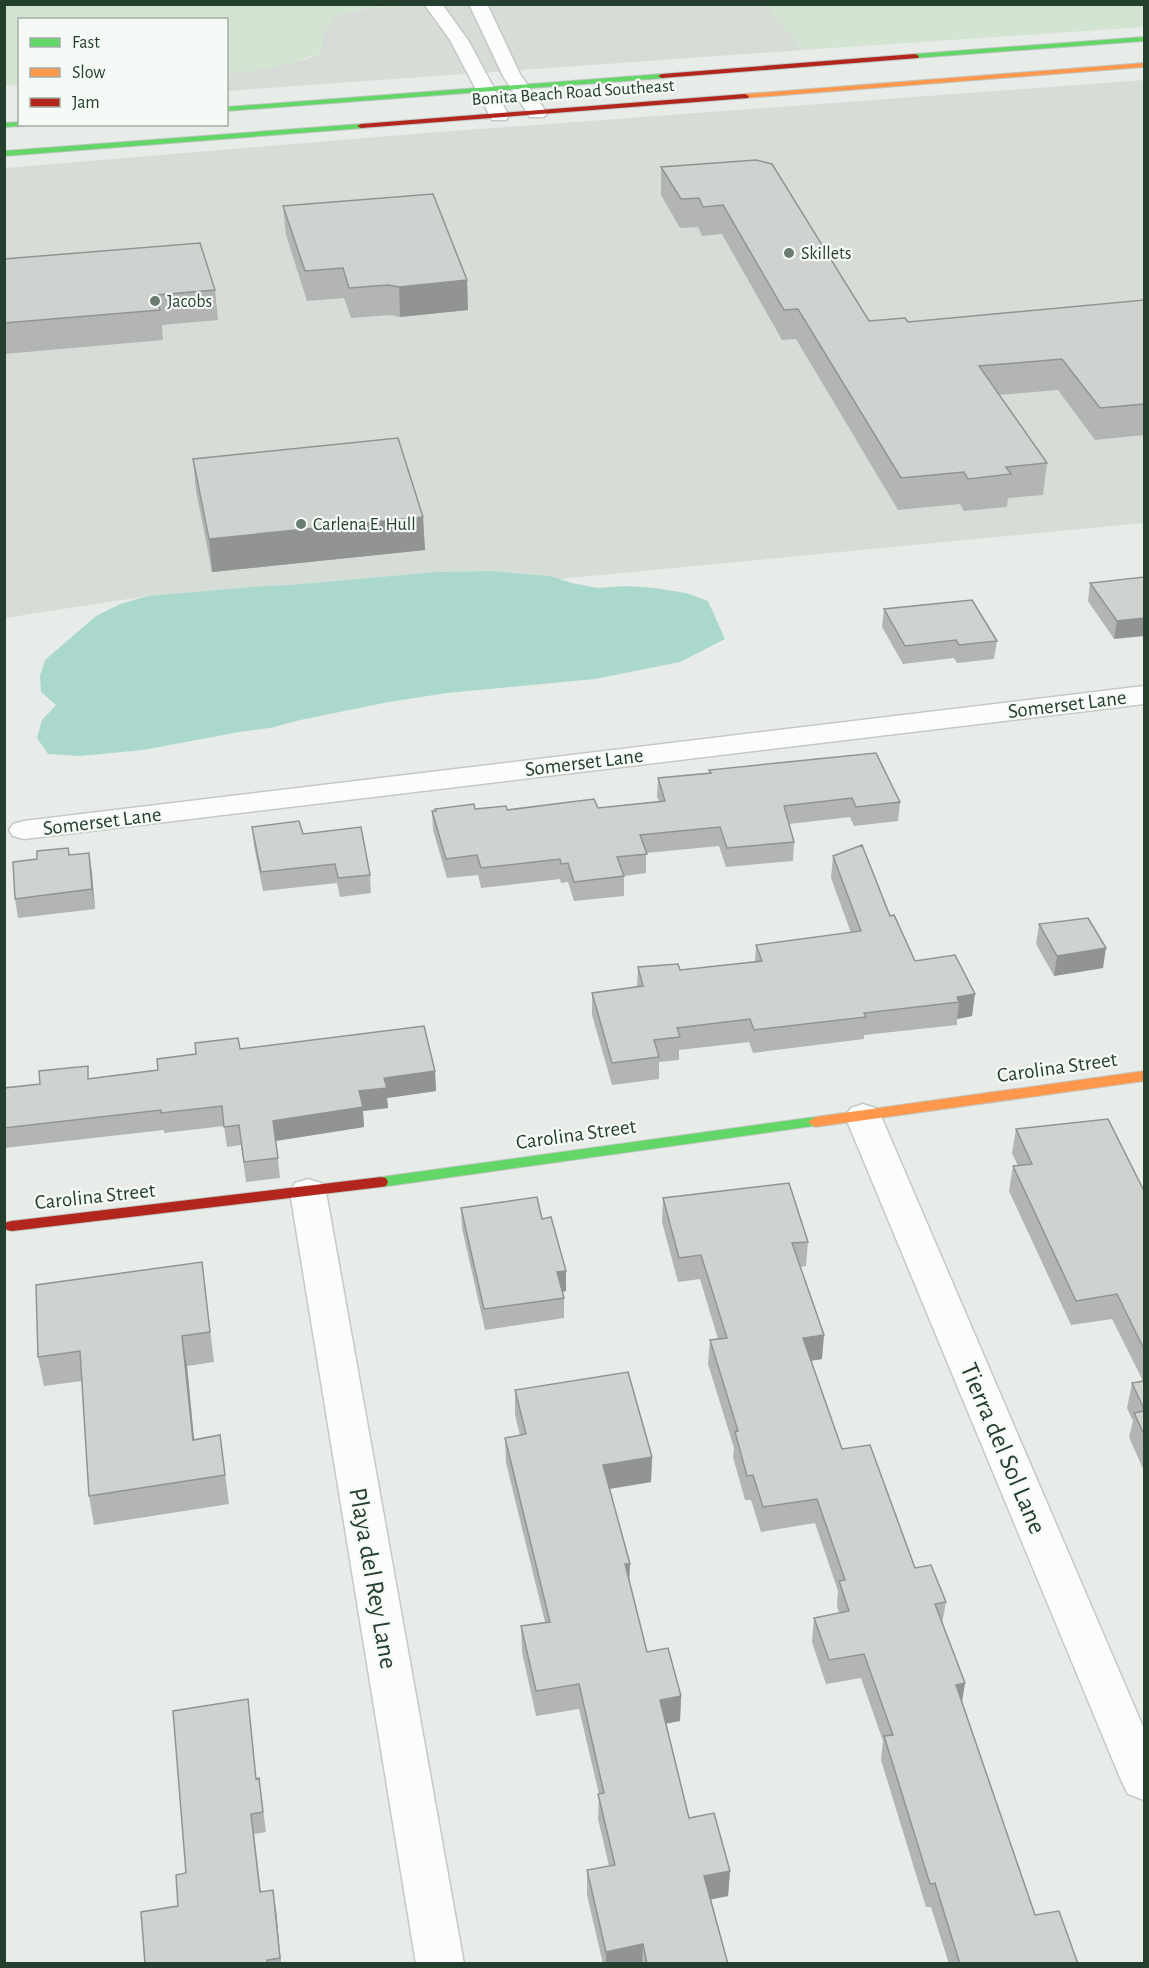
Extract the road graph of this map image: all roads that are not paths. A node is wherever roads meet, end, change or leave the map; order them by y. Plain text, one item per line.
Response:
1 (433, 4) edge
2 (478, 4) edge
3 (1144, 39) edge
4 (1144, 48) edge
5 (1144, 65) edge
6 (982, 78) junction
7 (521, 86) junction
8 (484, 89) junction
9 (228, 109) edge
10 (537, 113) junction
11 (499, 116) junction
12 (4, 154) edge
13 (1144, 694) edge
14 (24, 830) dead end
15 (1144, 1076) edge
16 (863, 1116) junction
17 (308, 1192) junction
18 (12, 1226) dead end
19 (1144, 1780) edge
20 (440, 1964) edge

1 - 8 street
2 - 7 street
3 - 7 main road, Bonita Beach Road Southeast
4 - 6 main road
5 - 6 main road, Bonita Beach Road Southeast
6 - 10 main road, Bonita Beach Road Southeast
7 - 8 main road, Bonita Beach Road Southeast
7 - 10 street
8 - 9 main road, Bonita Beach Road Southeast
8 - 11 street
10 - 11 main road, Bonita Beach Road Southeast
11 - 12 main road, Bonita Beach Road Southeast
13 - 14 street, Somerset Lane
15 - 16 main road, Carolina Street
16 - 17 main road, Carolina Street
16 - 19 street, Tierra del Sol Lane
17 - 18 main road, Carolina Street
17 - 20 street, Playa del Rey Lane

